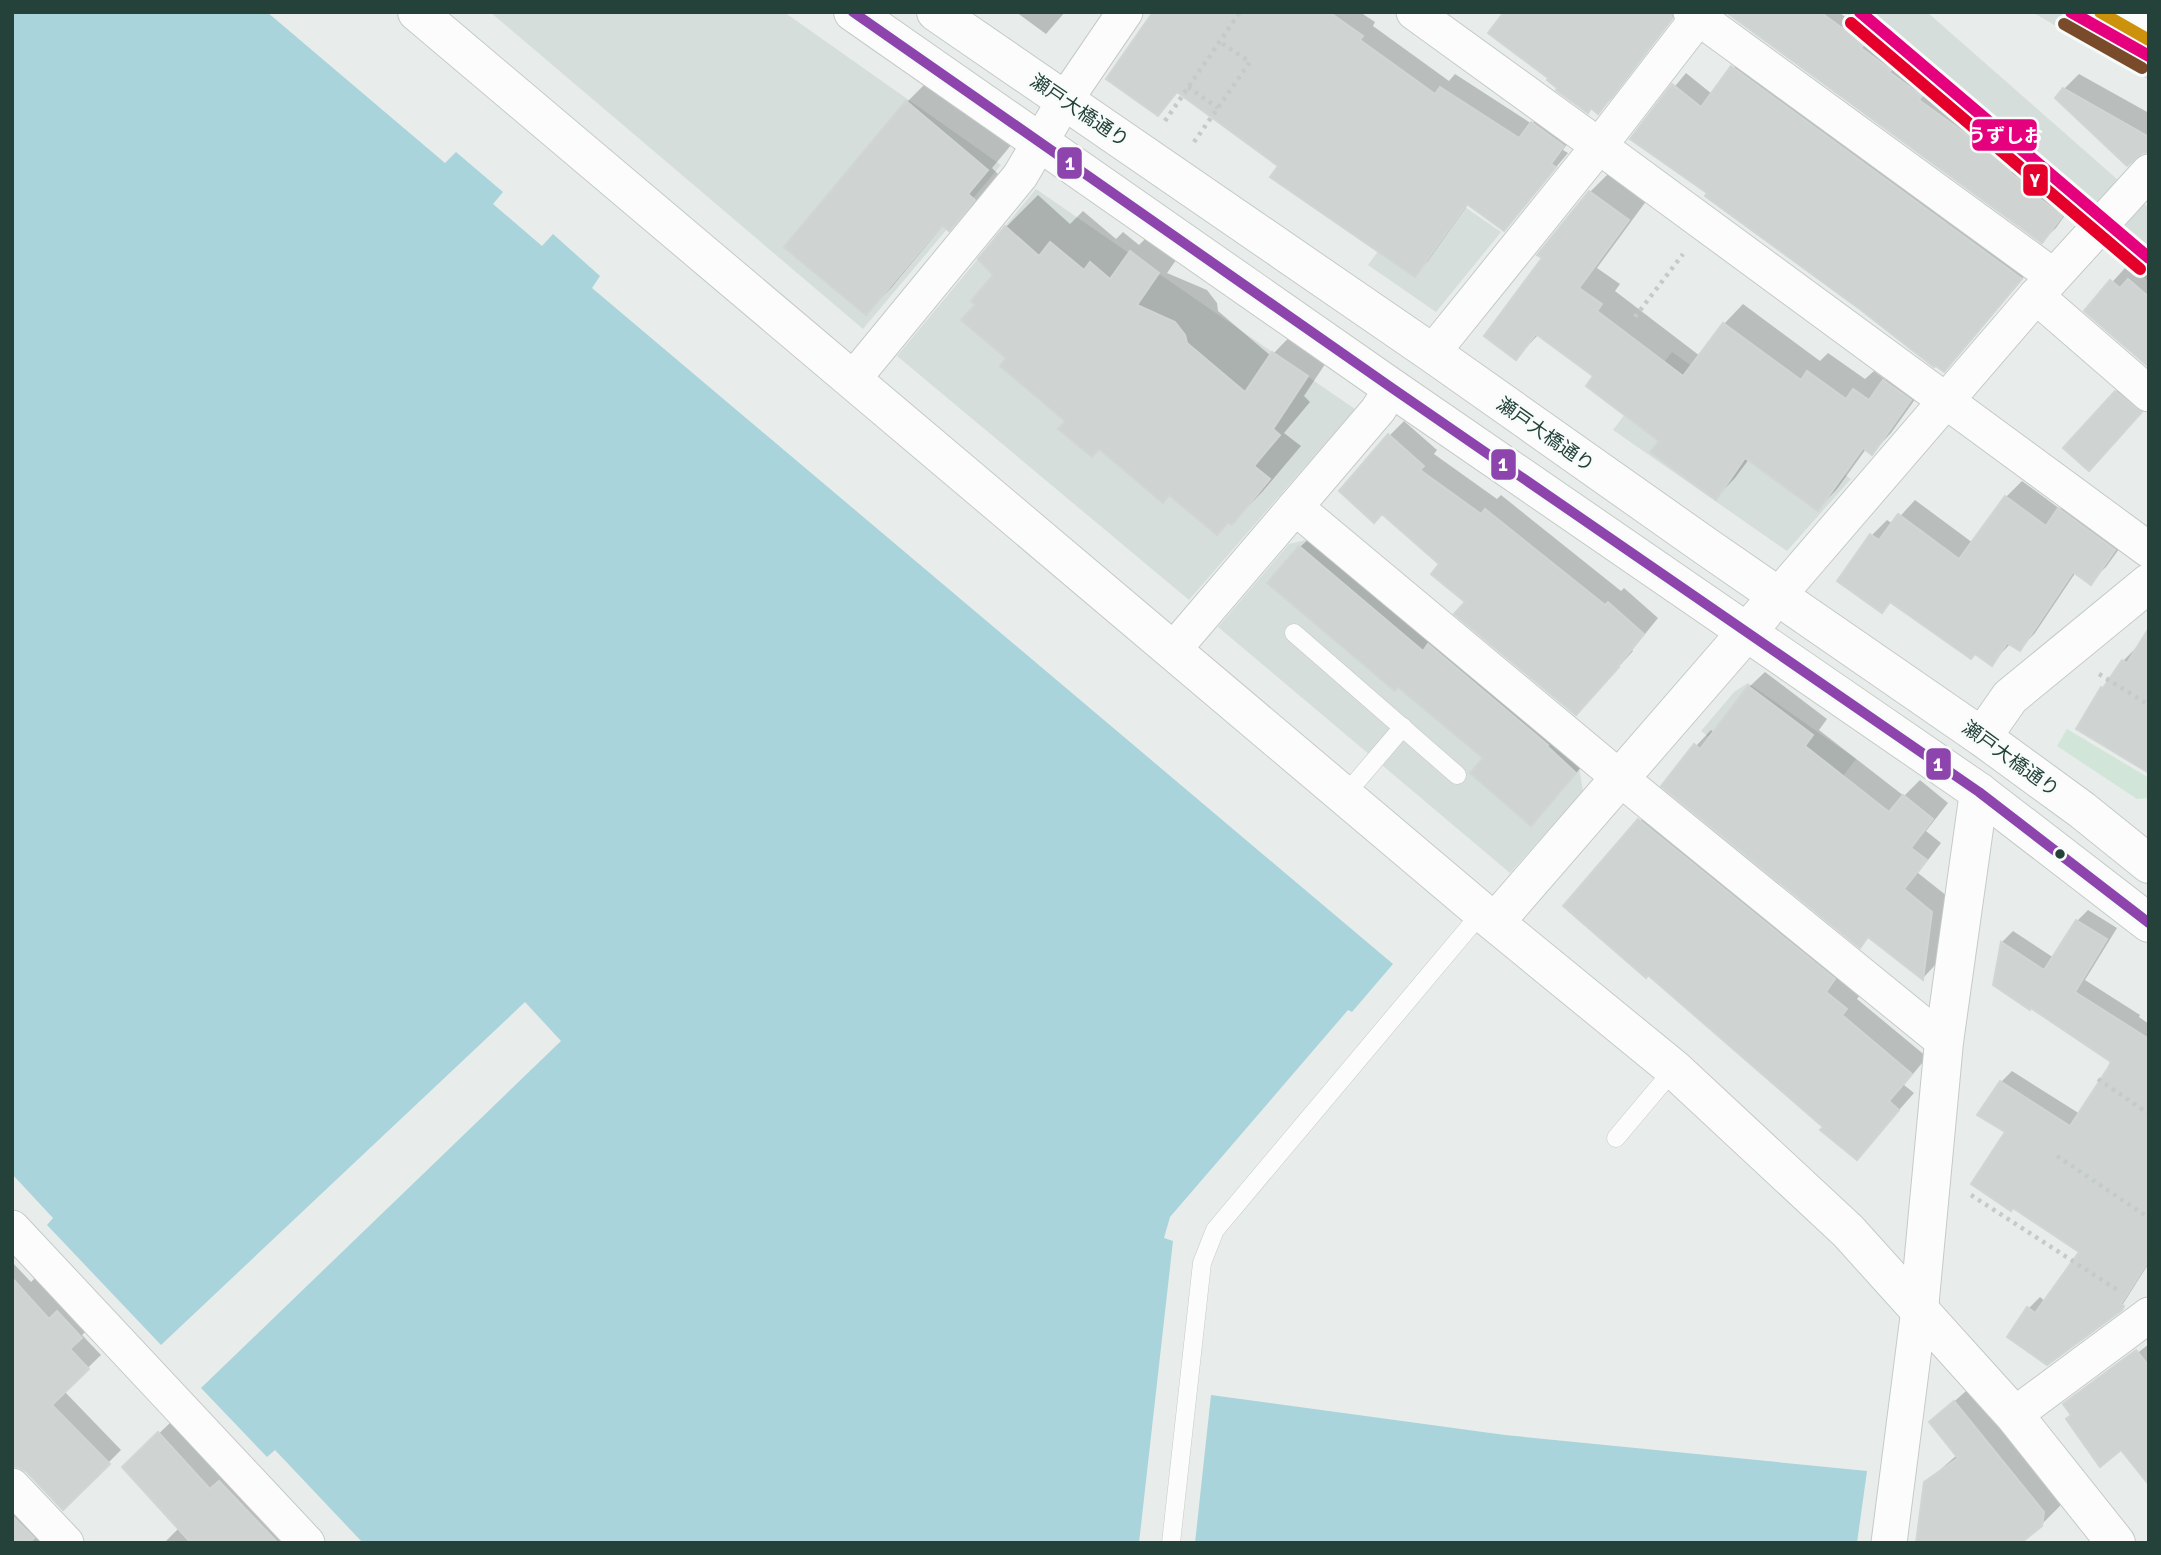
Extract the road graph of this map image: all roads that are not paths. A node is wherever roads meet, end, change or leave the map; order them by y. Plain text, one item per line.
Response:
1 (417, 12) edge
2 (853, 12) edge
3 (936, 12) edge
4 (1125, 12) edge
5 (1414, 12) edge
6 (2128, 12) edge
7 (1694, 15) edge
8 (2149, 24) edge
9 (1065, 100) junction
10 (1040, 144) junction
11 (1600, 145) junction
12 (2149, 172) edge
13 (2045, 286) junction
14 (1432, 353) junction
15 (853, 379) junction
16 (1392, 388) junction
17 (2149, 394) edge
18 (1946, 402) junction
19 (1296, 507) junction
20 (2149, 550) edge
21 (2149, 583) edge
22 (1777, 597) junction
23 (1748, 631) junction
24 (1294, 633) dead end
25 (1173, 650) junction
26 (1403, 727) junction
27 (1982, 737) junction
28 (1457, 775) dead end
29 (1620, 779) junction
30 (1979, 792) junction
31 (1345, 795) junction
32 (2149, 864) edge
33 (1488, 917) junction
34 (2149, 923) edge
35 (1944, 1042) junction
36 (1674, 1069) junction
37 (1616, 1138) dead end
38 (19, 1249) edge
39 (2137, 1305) edge
40 (1919, 1309) junction
41 (2014, 1415) junction
42 (12, 1486) edge
43 (66, 1543) edge
44 (307, 1543) edge
45 (1171, 1543) edge
46 (1889, 1543) edge
47 (2116, 1543) edge

1 - 15 street
2 - 10 street
3 - 9 street, 瀬戸大橋通り
4 - 9 street
5 - 11 street
6 - 8 street
7 - 11 street
7 - 13 street
9 - 10 street
9 - 14 street, 瀬戸大橋通り
10 - 15 street
10 - 16 street
11 - 14 street
11 - 18 street
12 - 13 street
13 - 17 street
13 - 18 street
14 - 22 street, 瀬戸大橋通り
15 - 25 street
16 - 19 street
16 - 23 street
18 - 20 street
18 - 22 street
19 - 25 street
19 - 29 street
21 - 27 street
22 - 23 street
22 - 27 street, 瀬戸大橋通り
23 - 29 street
23 - 30 street
24 - 26 lane
25 - 31 street
26 - 28 lane
26 - 31 lane
27 - 32 street, 瀬戸大橋通り
29 - 33 street
29 - 35 street
30 - 34 street
30 - 35 street
31 - 33 street
33 - 36 street
33 - 45 lane
35 - 40 street
36 - 37 lane
36 - 40 street
38 - 44 street
39 - 41 street
40 - 41 street
40 - 46 street
41 - 47 street
42 - 43 street

